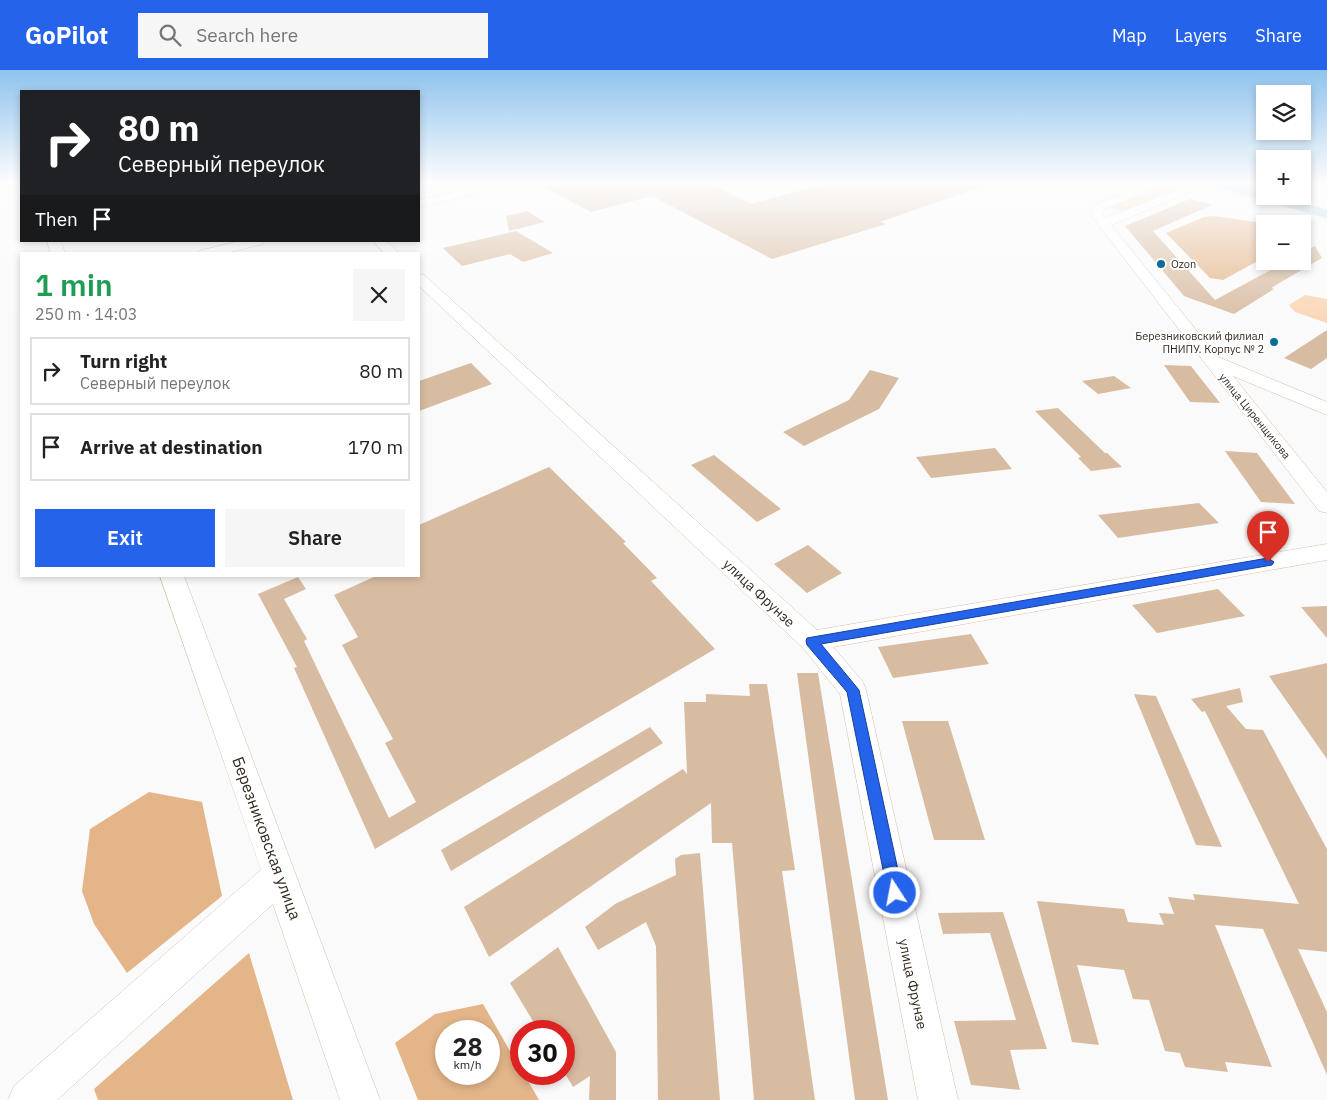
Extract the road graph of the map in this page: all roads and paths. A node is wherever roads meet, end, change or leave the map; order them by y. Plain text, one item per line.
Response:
1 (1108, 230) edge
2 (254, 242) edge
3 (380, 242) edge
4 (212, 252) edge
5 (391, 252) edge
6 (420, 279) edge
7 (1211, 360) junction
8 (1327, 409) edge
9 (1327, 506) edge
10 (1327, 552) edge
11 (172, 577) edge
12 (812, 641) junction
13 (281, 876) junction
14 (28, 1100) edge
15 (360, 1100) edge
16 (938, 1100) edge

1 - 7 street, улица Циренщикова
2 - 4 street
3 - 5 street
6 - 12 street, улица Фрунзе
7 - 8 street
7 - 9 street, улица Циренщикова
10 - 12 street
11 - 13 street, Березниковская улица
12 - 16 street, улица Фрунзе
13 - 14 street
13 - 15 street, Березниковская улица

